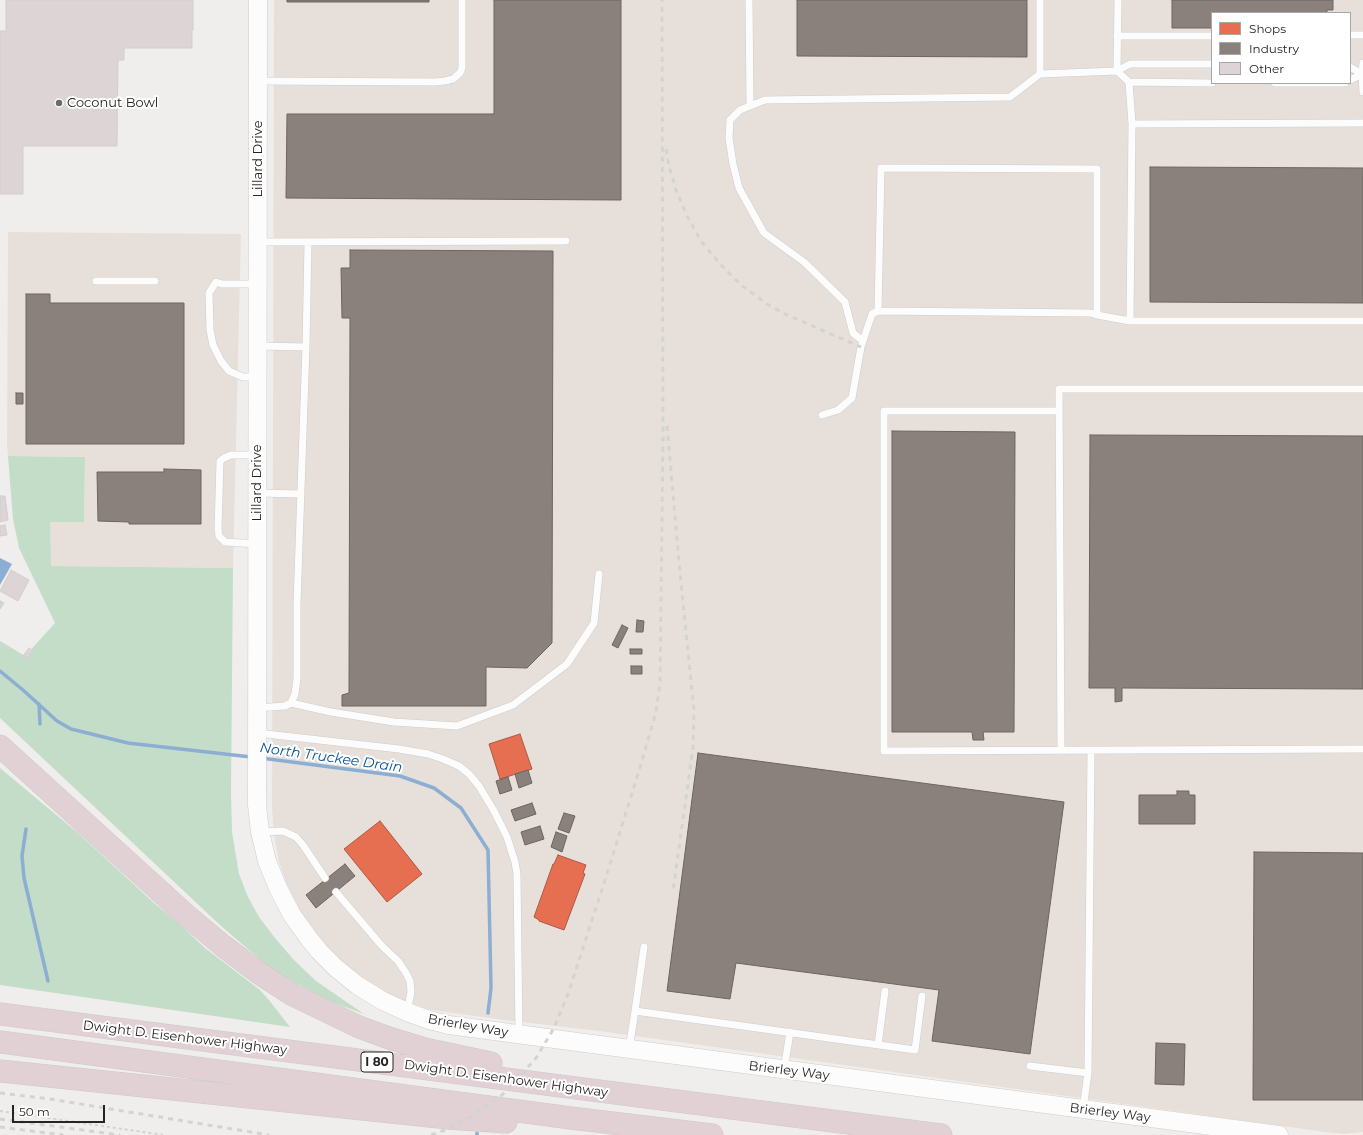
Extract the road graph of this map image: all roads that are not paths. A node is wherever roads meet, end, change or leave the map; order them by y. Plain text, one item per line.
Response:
1 (258, 0) edge
2 (462, 0) edge
3 (749, 0) edge
4 (1040, 0) edge
5 (1118, 0) edge
6 (1351, 35) edge
7 (1363, 35) edge
8 (1117, 36) junction
9 (1211, 36) edge
10 (1363, 63) edge
11 (1211, 64) edge
12 (1351, 68) edge
13 (1117, 71) junction
14 (1040, 74) junction
15 (1362, 74) edge
16 (1351, 80) edge
17 (258, 81) junction
18 (1129, 82) junction
19 (1211, 83) edge
20 (1363, 92) edge
21 (750, 106) junction
22 (1363, 123) edge
23 (1132, 124) junction
24 (566, 241) dead end
25 (258, 242) junction
26 (308, 242) junction
27 (96, 281) dead end
28 (155, 281) dead end
29 (258, 284) junction
30 (878, 311) junction
31 (1097, 315) junction
32 (1130, 321) junction
33 (1363, 321) edge
34 (863, 341) junction
35 (257, 346) junction
36 (306, 347) junction
37 (257, 377) junction
38 (1363, 389) edge
39 (1059, 411) junction
40 (822, 415) dead end
41 (257, 455) junction
42 (257, 493) junction
43 (300, 494) junction
44 (257, 544) junction
45 (599, 574) dead end
46 (291, 703) junction
47 (257, 708) junction
48 (257, 739) junction
49 (0, 746) edge
50 (1363, 749) edge
51 (1061, 751) junction
52 (1091, 751) junction
53 (260, 832) junction
54 (325, 878) dead end
55 (336, 892) dead end
56 (644, 947) dead end
57 (319, 951) joint
58 (885, 991) dead end
59 (922, 996) dead end
60 (635, 1011) junction
61 (407, 1012) junction
62 (0, 1014) edge
63 (790, 1032) junction
64 (519, 1035) junction
65 (0, 1042) edge
66 (878, 1045) junction
67 (629, 1050) junction
68 (1030, 1066) dead end
69 (784, 1070) junction
70 (0, 1071) edge
71 (1088, 1073) junction
72 (1083, 1109) junction
73 (753, 1112) junction
74 (571, 1118) junction
75 (712, 1135) edge
76 (941, 1135) edge
77 (1280, 1135) edge

1 - 17 street, Lillard Drive
2 - 17 lane
3 - 21 lane
4 - 14 lane
5 - 8 lane
6 - 7 lane
8 - 9 lane
8 - 13 lane
10 - 15 lane
11 - 13 lane
12 - 15 lane
13 - 14 lane
13 - 18 lane
14 - 21 lane
15 - 16 lane
15 - 20 lane
17 - 25 street, Lillard Drive
18 - 19 lane
18 - 23 lane
21 - 34 lane
22 - 23 lane
23 - 32 lane
24 - 26 lane
25 - 26 lane
25 - 29 street, Lillard Drive
26 - 36 lane
27 - 28 lane
29 - 35 street, Lillard Drive
29 - 37 lane
30 - 31 lane
30 - 31 lane
30 - 34 lane
31 - 32 lane
32 - 33 lane
34 - 40 lane
35 - 36 lane
35 - 37 street, Lillard Drive
36 - 43 lane
37 - 41 street, Lillard Drive
38 - 39 lane
39 - 51 lane
39 - 51 lane
41 - 42 street, Lillard Drive
41 - 44 lane
42 - 43 lane
42 - 44 street, Lillard Drive
43 - 46 lane
44 - 47 street, Lillard Drive
45 - 46 lane
46 - 47 lane
47 - 48 street, Lillard Drive
48 - 53 street, Lillard Drive
48 - 64 lane
49 - 73 highway
50 - 52 lane
51 - 52 lane
52 - 71 lane
53 - 54 lane
53 - 57 street, Lillard Drive
55 - 61 lane
56 - 60 lane
57 - 61 street, Brierley Way
58 - 66 lane
59 - 66 lane
60 - 63 lane
60 - 67 lane
61 - 64 street, Brierley Way
62 - 73 highway, Dwight D. Eisenhower Highway / I 80
63 - 66 lane
63 - 69 lane
64 - 67 street, Brierley Way
65 - 74 highway, Dwight D. Eisenhower Highway / I 80
67 - 69 street, Brierley Way
68 - 71 lane
69 - 72 street, Brierley Way
70 - 74 highway
71 - 72 lane
72 - 77 street, Brierley Way
73 - 76 highway, Dwight D. Eisenhower Highway / I 80
74 - 75 highway, Dwight D. Eisenhower Highway / I 80

